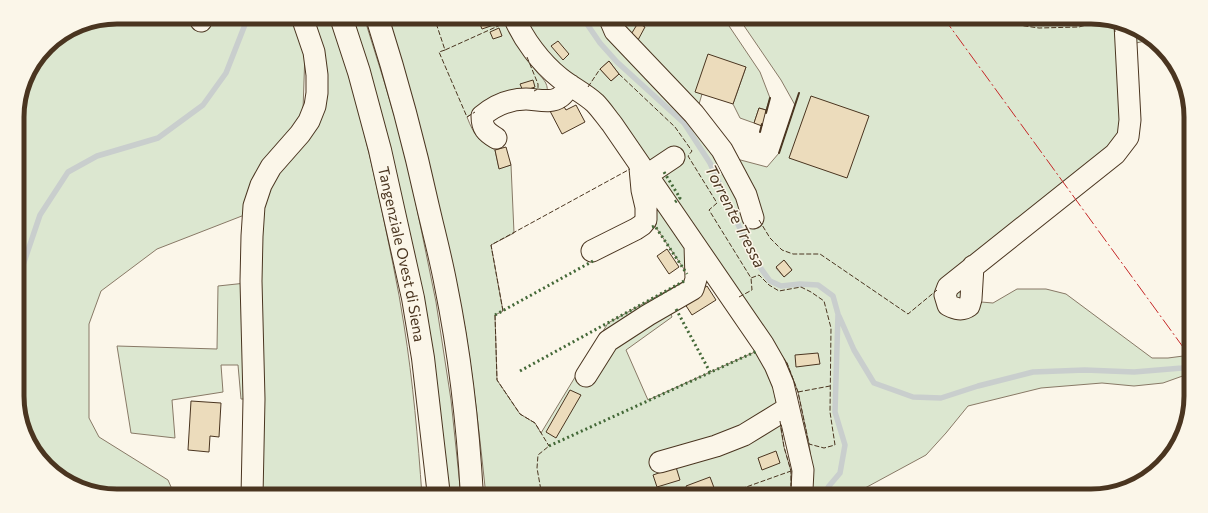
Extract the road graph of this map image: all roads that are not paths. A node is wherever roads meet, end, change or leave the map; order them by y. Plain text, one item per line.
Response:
1 (304, 24) edge
2 (343, 24) edge
3 (379, 24) edge
4 (517, 24) edge
5 (612, 24) edge
6 (1125, 30) edge
7 (570, 85) junction
8 (496, 138) dead end
9 (674, 157) dead end
10 (643, 169) junction
11 (753, 218) dead end
12 (695, 245) junction
13 (592, 251) dead end
14 (973, 266) dead end
15 (586, 376) dead end
16 (788, 408) junction
17 (660, 462) dead end
18 (252, 489) edge
19 (438, 489) edge
20 (472, 489) edge
21 (799, 489) edge

1 - 18 lane
2 - 19 highway, Tangenziale Ovest di Siena
3 - 20 highway
4 - 7 lane
5 - 11 lane
6 - 14 lane
7 - 8 lane
7 - 10 lane
9 - 10 lane
10 - 12 lane
10 - 13 lane
12 - 15 lane
12 - 16 lane
16 - 17 lane
16 - 21 lane

